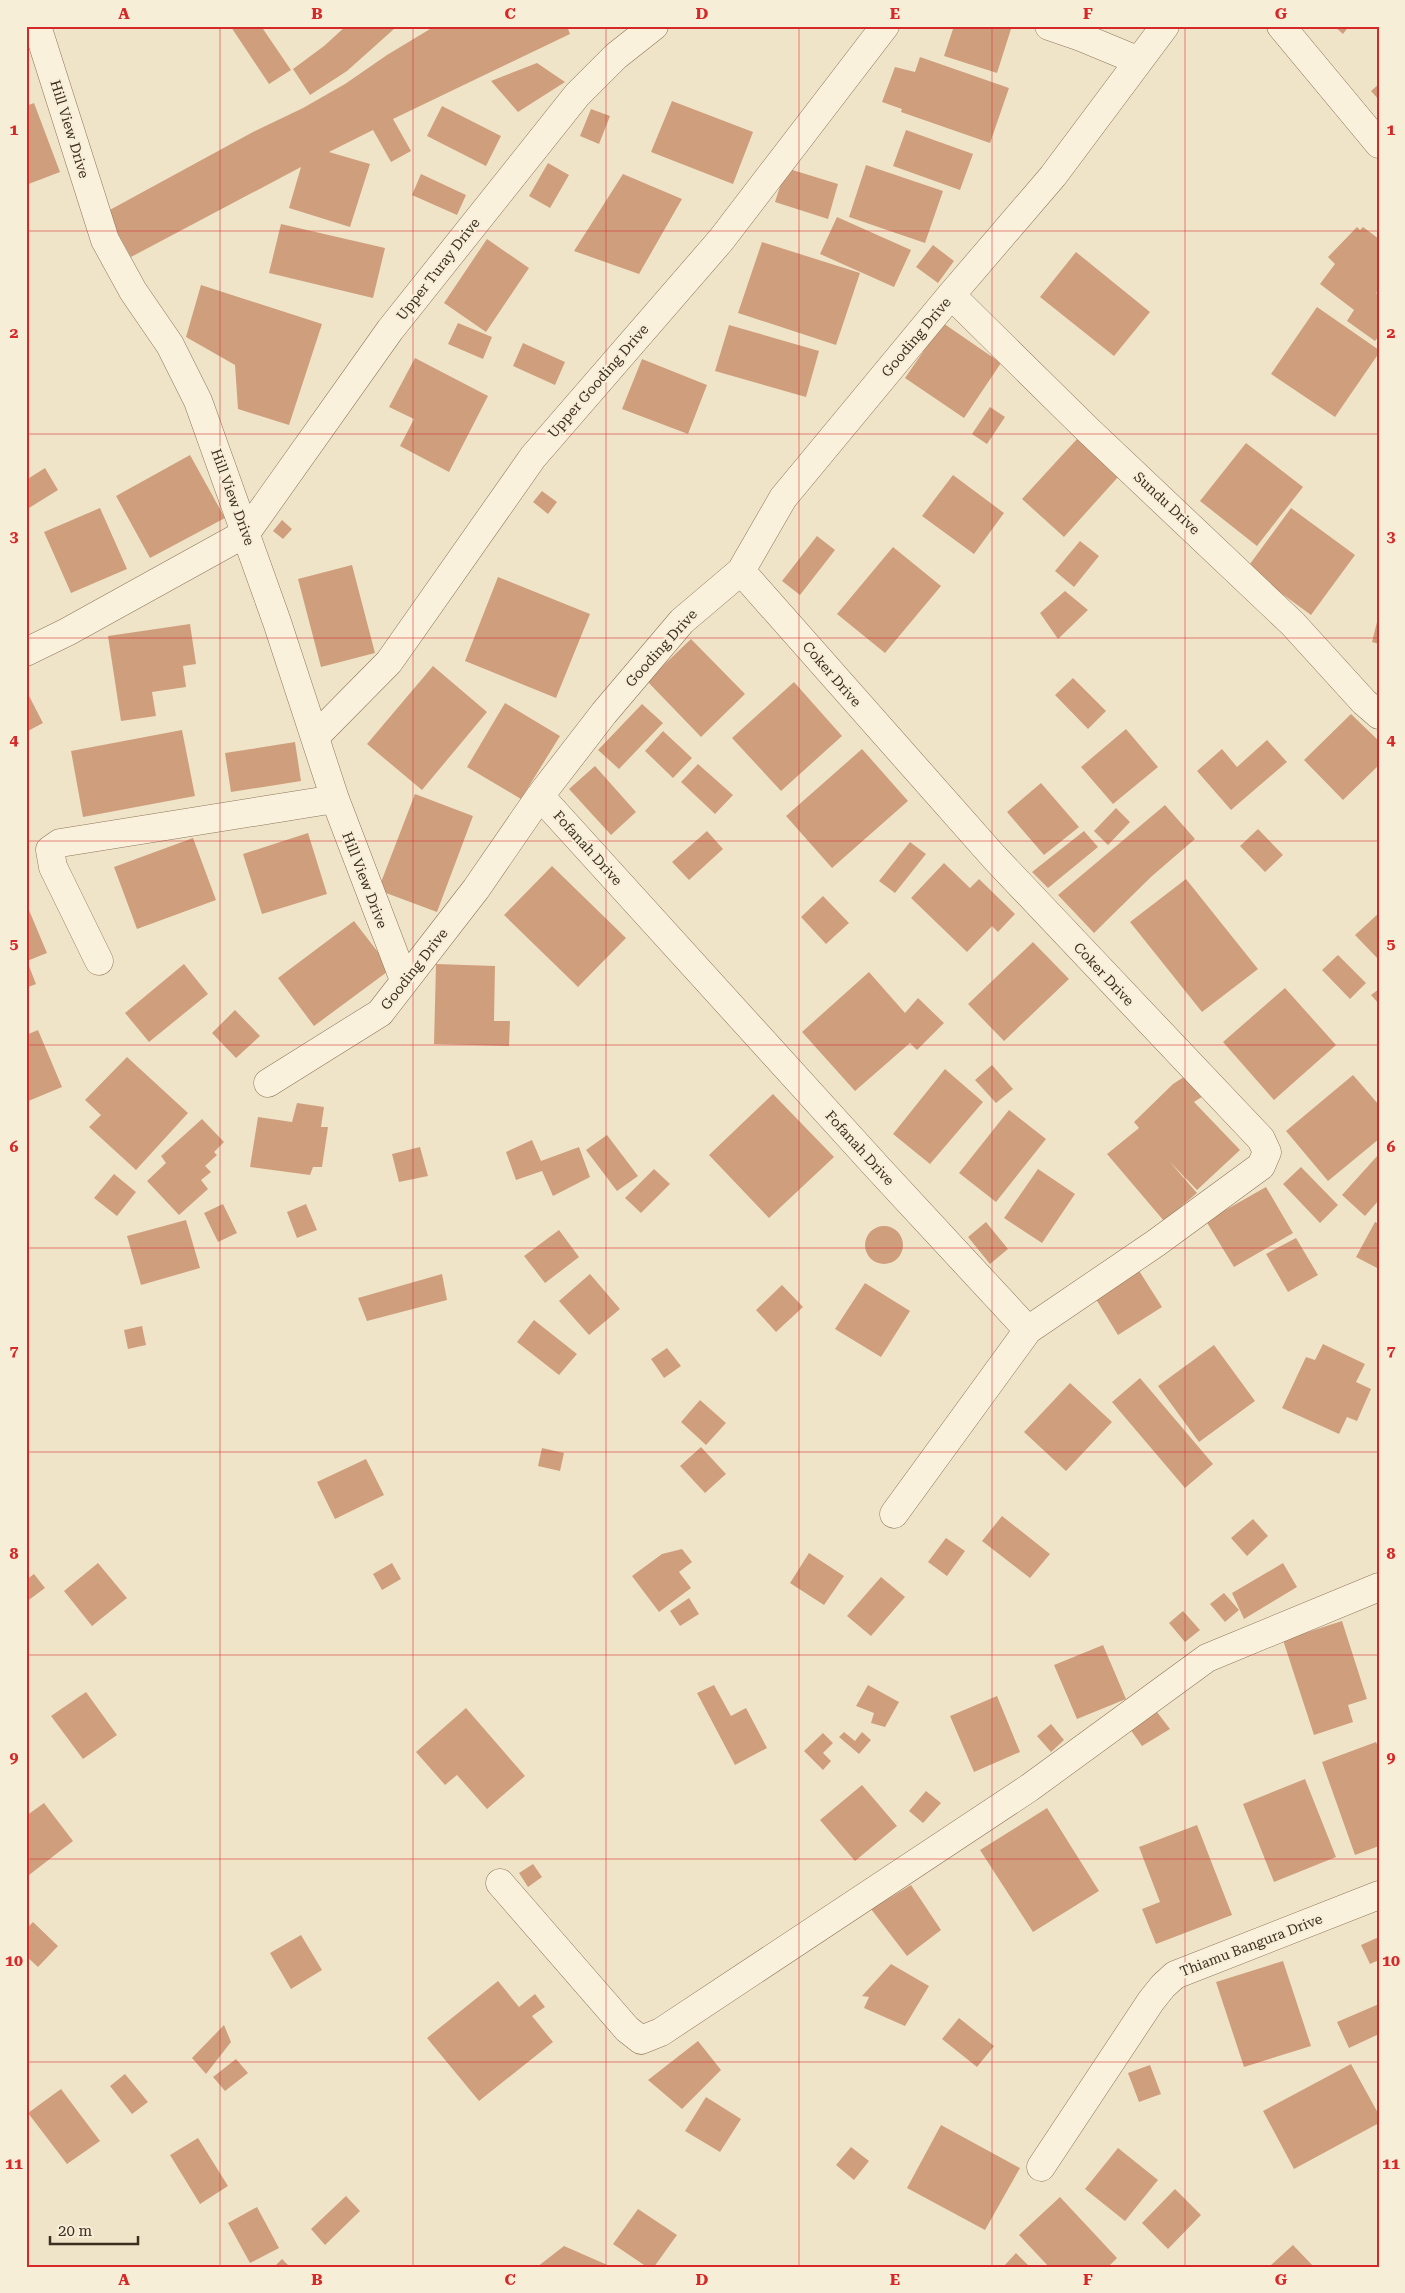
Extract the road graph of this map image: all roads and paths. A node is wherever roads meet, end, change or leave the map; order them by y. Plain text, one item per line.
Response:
1 (37, 26) edge
2 (654, 26) edge
3 (885, 26) edge
4 (1049, 26) edge
5 (1165, 26) edge
6 (1281, 26) edge
7 (1139, 61) junction
8 (1379, 144) edge
9 (951, 295) junction
10 (246, 533) junction
11 (742, 571) junction
12 (26, 652) edge
13 (1379, 715) edge
14 (315, 737) junction
15 (540, 796) junction
16 (335, 799) junction
17 (99, 962) dead end
18 (404, 980) junction
19 (268, 1083) dead end
20 (1028, 1330) junction
21 (894, 1514) dead end
22 (1379, 1587) edge
23 (500, 1883) dead end
24 (1379, 1895) edge
25 (1041, 2167) dead end

1 - 10 street, Hill View Drive
2 - 10 street, Upper Turay Drive
3 - 14 street, Upper Gooding Drive
4 - 7 street
5 - 7 street, Gooding Drive
6 - 8 street
7 - 9 street, Gooding Drive
9 - 11 street, Gooding Drive
9 - 13 street, Sundu Drive
10 - 12 street
10 - 14 street, Hill View Drive
11 - 15 street, Gooding Drive
11 - 20 street, Coker Drive
14 - 16 street, Hill View Drive
15 - 18 street, Gooding Drive
15 - 20 street, Fofanah Drive
16 - 17 street
16 - 18 street, Hill View Drive
18 - 19 street, Gooding Drive
20 - 21 street
22 - 23 street
24 - 25 street, Thiamu Bangura Drive

